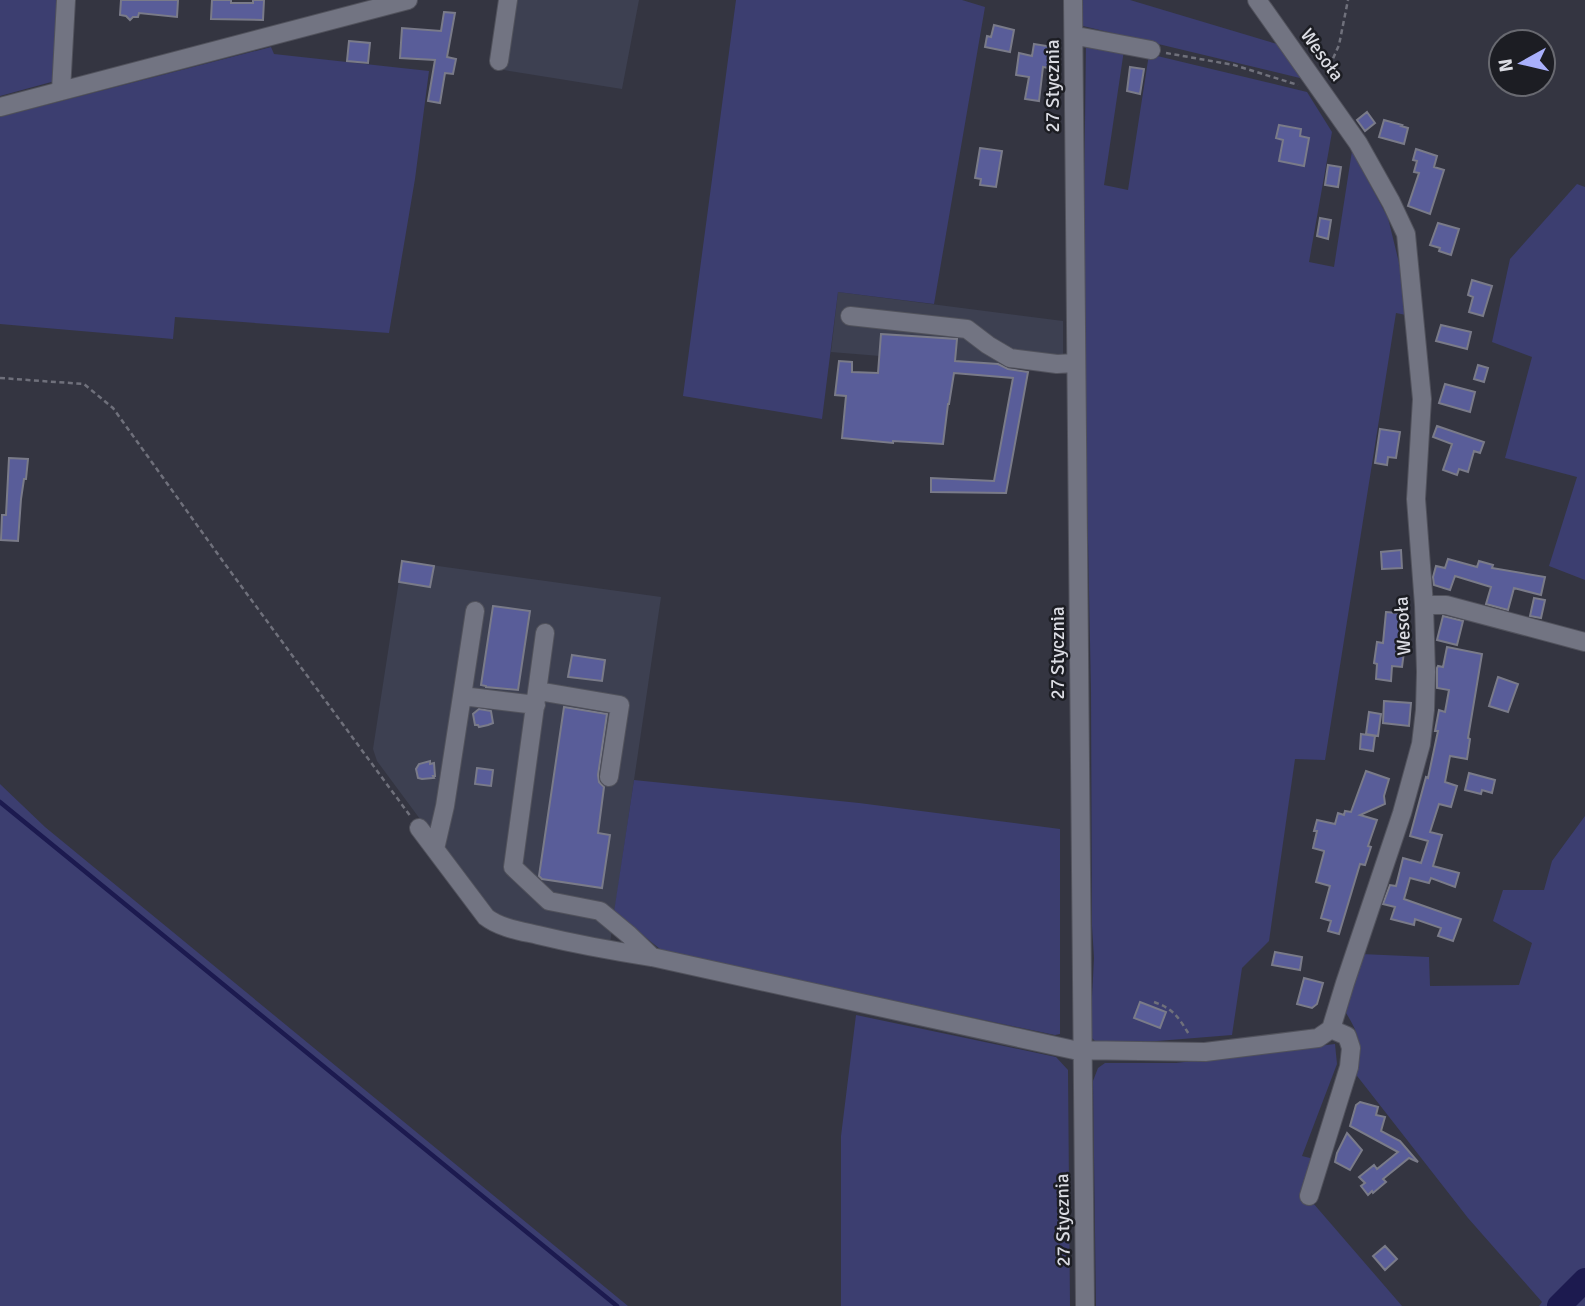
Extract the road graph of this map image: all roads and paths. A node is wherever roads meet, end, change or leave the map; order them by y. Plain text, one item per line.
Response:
1 (66, 0) edge
2 (408, 0) edge
3 (508, 0) edge
4 (1073, 0) edge
5 (1256, 0) edge
6 (1348, 0) edge
7 (1074, 37) junction
8 (1151, 50) joint
9 (499, 61) dead end
10 (1315, 82) junction
11 (61, 91) junction
12 (0, 107) edge
13 (850, 316) dead end
14 (1076, 363) junction
15 (0, 378) edge
16 (1423, 605) junction
17 (475, 611) dead end
18 (545, 634) dead end
19 (1585, 642) edge
20 (461, 696) junction
21 (537, 698) junction
22 (610, 777) dead end
23 (419, 828) joint
24 (435, 849) junction
25 (652, 957) junction
26 (1154, 1002) dead end
27 (1331, 1029) junction
28 (1082, 1050) junction
29 (1196, 1052) junction
30 (1309, 1196) dead end
31 (1085, 1306) edge

1 - 11 street
2 - 11 street
3 - 9 street
4 - 7 street, 27 Stycznia
5 - 10 street, Wesoła
6 - 10 path
7 - 8 street
7 - 14 street, 27 Stycznia
8 - 10 path
10 - 16 street, Wesoła
11 - 12 street
13 - 14 street
14 - 28 street, 27 Stycznia
15 - 23 path
16 - 19 street
16 - 27 street, Wesoła
17 - 20 street
18 - 21 street
20 - 21 street
20 - 24 street
21 - 22 street
21 - 25 street
23 - 24 street
24 - 25 street
25 - 28 street
26 - 29 path
27 - 29 street
27 - 30 street
28 - 29 street
28 - 31 street, 27 Stycznia

